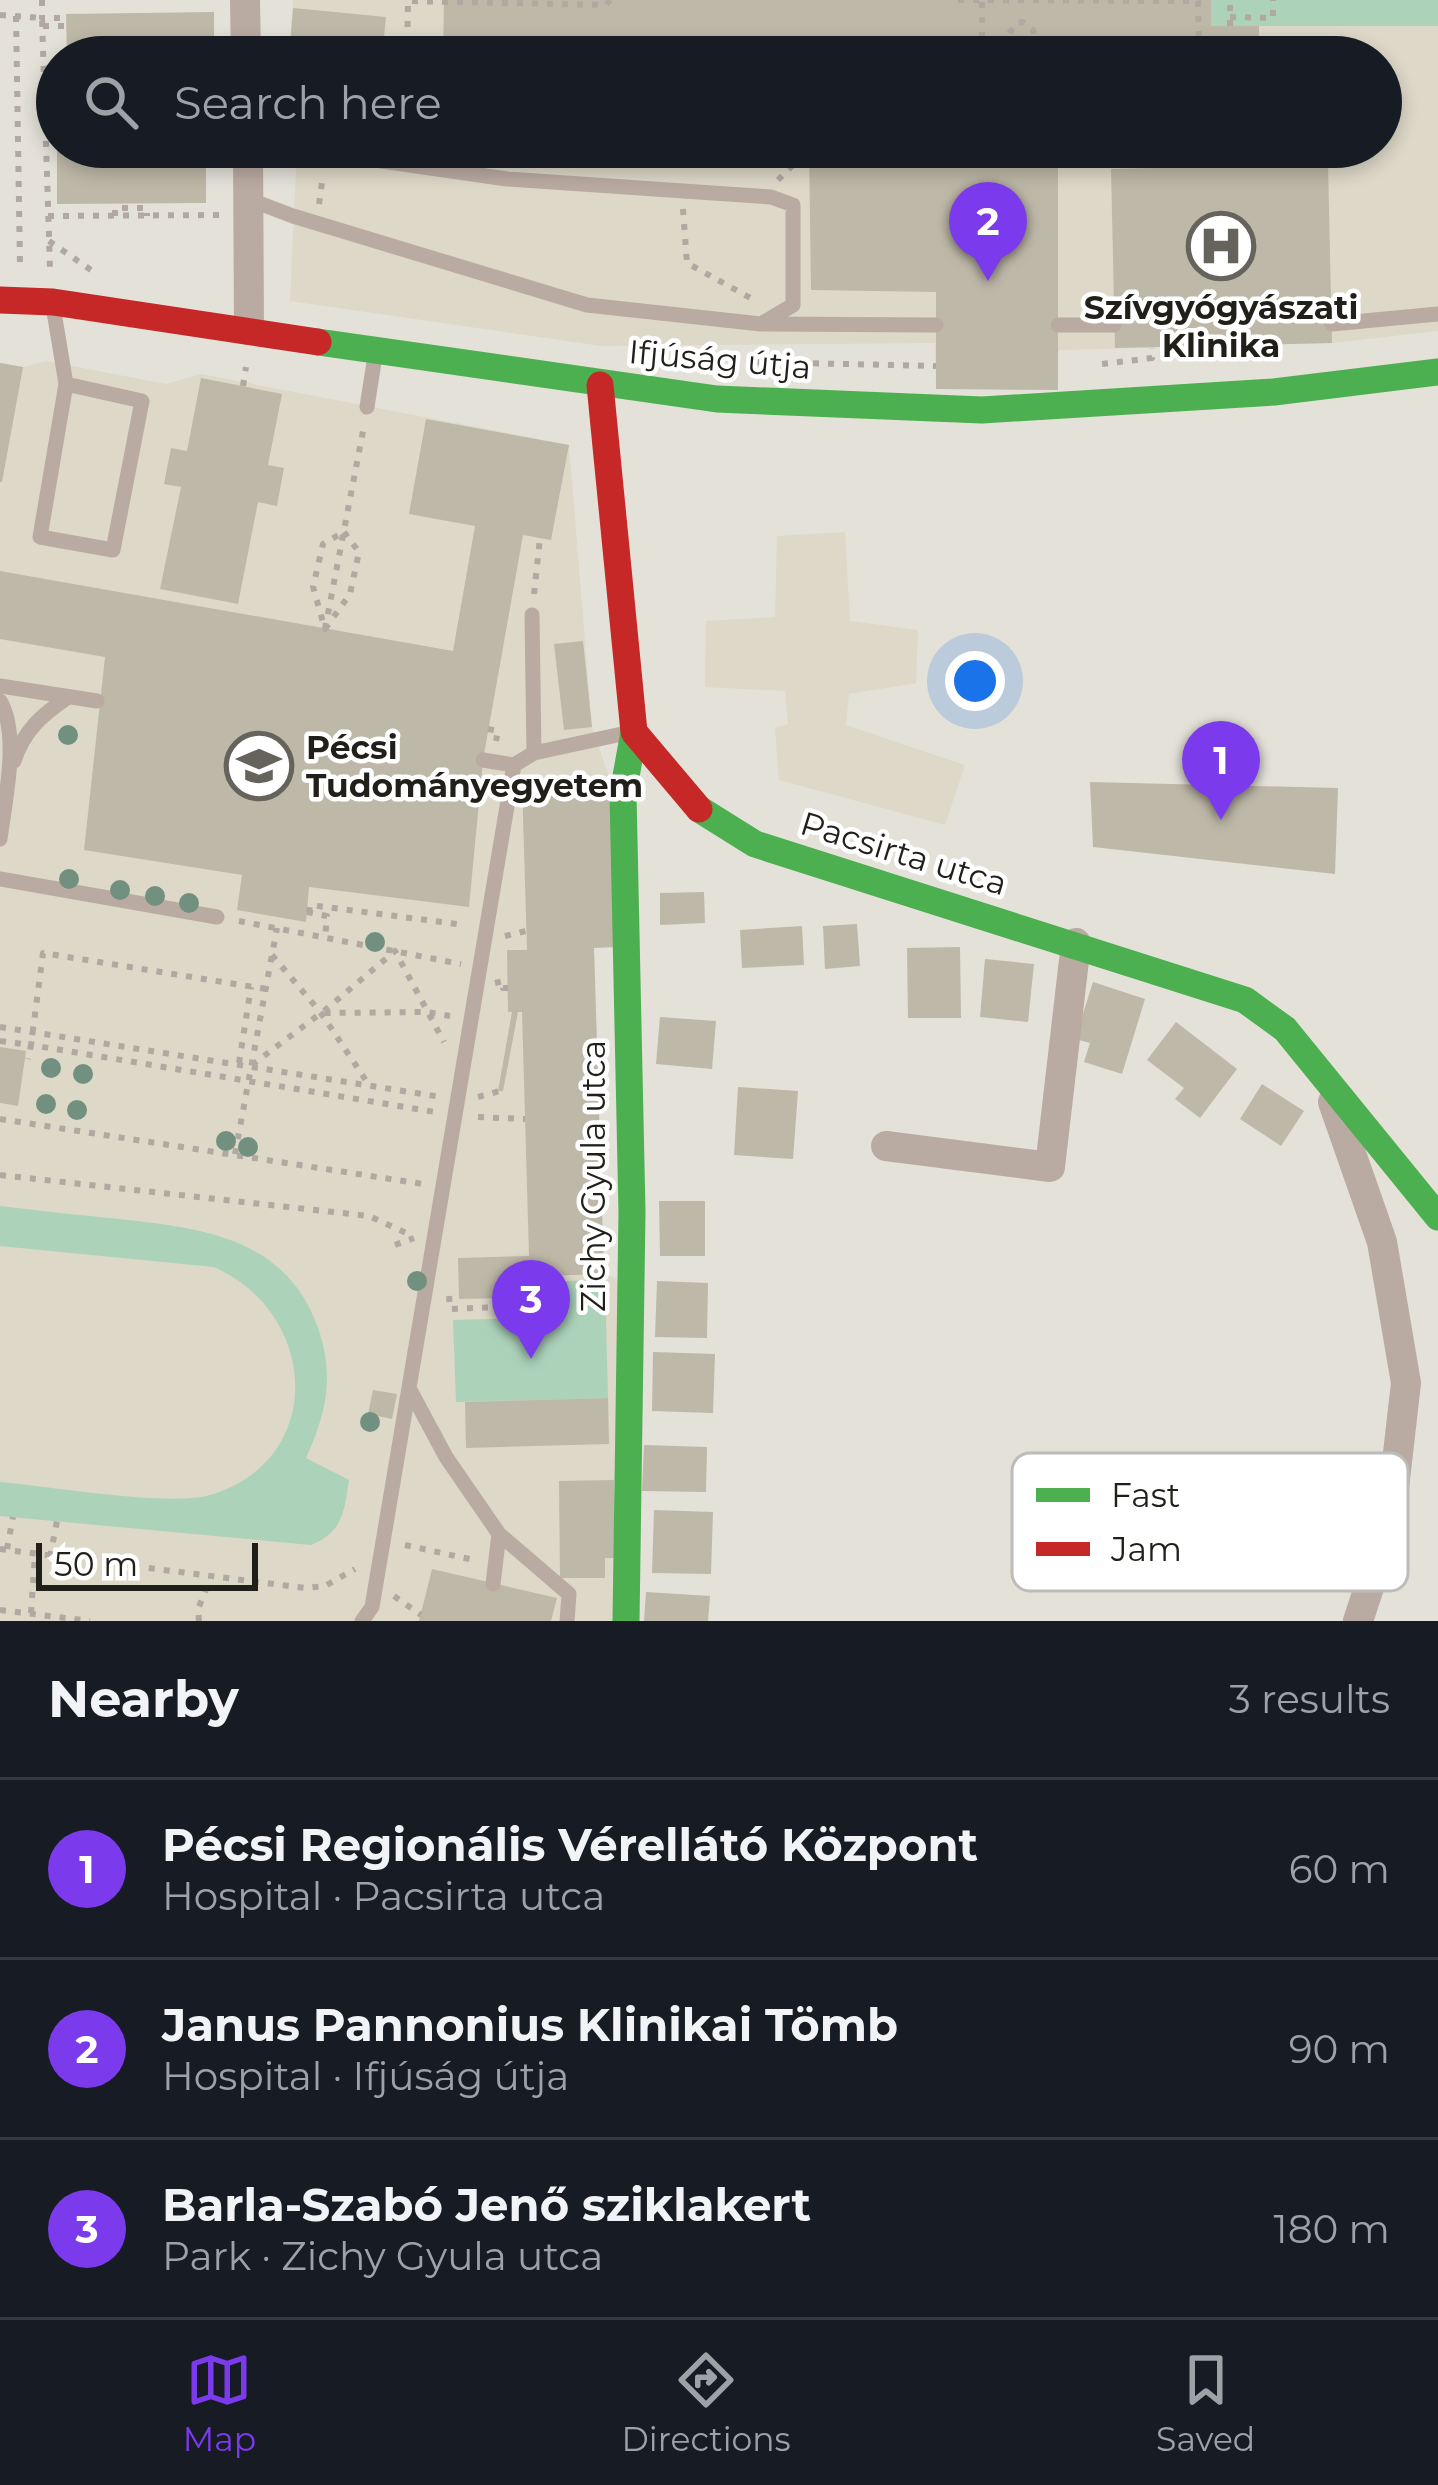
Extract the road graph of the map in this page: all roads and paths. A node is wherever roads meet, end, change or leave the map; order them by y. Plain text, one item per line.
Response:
1 (42, 0) edge
2 (245, 0) edge
3 (958, 0) edge
4 (1230, 0) edge
5 (1274, 0) edge
6 (454, 1) edge
7 (584, 2) edge
8 (595, 2) edge
9 (607, 2) edge
10 (982, 2) edge
11 (0, 15) edge
12 (16, 16) junction
13 (42, 22) junction
14 (66, 22) dead end
15 (43, 36) edge
16 (246, 36) edge
17 (407, 36) edge
18 (982, 36) edge
19 (1010, 36) edge
20 (1035, 36) edge
21 (1199, 36) edge
22 (52, 168) edge
23 (245, 168) edge
24 (324, 168) edge
25 (428, 168) edge
26 (682, 193) junction
27 (240, 207) junction
28 (48, 216) junction
29 (115, 216) junction
30 (147, 216) junction
31 (316, 222) junction
32 (49, 241) junction
33 (20, 270) dead end
34 (100, 275) dead end
35 (0, 299) edge
36 (52, 302) junction
37 (778, 314) junction
38 (1438, 314) edge
39 (761, 324) junction
40 (1331, 324) dead end
41 (936, 325) dead end
42 (1058, 325) dead end
43 (1114, 325) dead end
44 (248, 344) junction
45 (1152, 347) dead end
46 (376, 348) junction
47 (732, 362) dead end
48 (1093, 365) dead end
49 (936, 366) dead end
50 (1438, 372) edge
51 (66, 384) junction
52 (600, 385) junction
53 (243, 386) dead end
54 (368, 407) joint
55 (344, 532) junction
56 (540, 538) dead end
57 (532, 615) joint
58 (326, 629) junction
59 (0, 686) edge
60 (68, 697) junction
61 (0, 701) edge
62 (97, 701) dead end
63 (488, 729) dead end
64 (634, 731) junction
65 (534, 748) junction
66 (483, 760) dead end
67 (514, 765) junction
68 (9, 775) junction
69 (667, 776) junction
70 (623, 793) junction
71 (0, 838) edge
72 (0, 879) edge
73 (217, 917) joint
74 (277, 928) junction
75 (486, 928) junction
76 (325, 938) junction
77 (1076, 943) junction
78 (394, 951) junction
79 (272, 955) junction
80 (480, 968) junction
81 (251, 987) junction
82 (266, 989) junction
83 (427, 1012) junction
84 (321, 1013) junction
85 (0, 1027) edge
86 (32, 1032) junction
87 (0, 1041) edge
88 (108, 1043) junction
89 (31, 1045) junction
90 (106, 1058) junction
91 (28, 1059) dead end
92 (239, 1063) junction
93 (252, 1065) junction
94 (462, 1073) junction
95 (350, 1081) junction
96 (249, 1082) junction
97 (369, 1084) junction
98 (1327, 1085) junction
99 (500, 1091) dead end
100 (346, 1097) junction
101 (24, 1107) dead end
102 (456, 1107) junction
103 (73, 1114) dead end
104 (525, 1119) dead end
105 (0, 1120) edge
106 (22, 1123) junction
107 (70, 1129) junction
108 (886, 1146) dead end
109 (236, 1154) junction
110 (0, 1175) edge
111 (442, 1187) junction
112 (1438, 1217) edge
113 (416, 1238) dead end
114 (449, 1281) dead end
115 (525, 1306) dead end
116 (409, 1388) junction
117 (1398, 1453) edge
118 (13, 1517) dead end
119 (56, 1521) dead end
120 (500, 1534) junction
121 (383, 1542) junction
122 (4, 1550) edge
123 (35, 1554) junction
124 (50, 1557) junction
125 (496, 1565) junction
126 (211, 1576) junction
127 (493, 1583) dead end
128 (1368, 1591) edge
129 (0, 1610) edge
130 (31, 1613) junction
131 (90, 1621) edge
132 (199, 1621) edge
133 (362, 1621) edge
134 (567, 1621) edge
135 (626, 1621) edge
136 (1358, 1621) edge

1 - 13 path
2 - 16 street
3 - 10 path
4 - 5 path
6 - 7 path
6 - 17 path
7 - 8 path
8 - 9 path
10 - 18 path
10 - 21 path
11 - 12 path
12 - 13 path
12 - 33 path
13 - 14 path
13 - 15 path
19 - 20 path
22 - 28 path
23 - 27 street
24 - 31 path
25 - 26 lane
26 - 37 path
26 - 37 lane
27 - 30 path
27 - 31 lane
27 - 44 street
28 - 29 path
28 - 32 path
29 - 30 path
29 - 30 path
31 - 39 lane
32 - 34 path
32 - 36 path
35 - 36 street, Ifjúság útja
36 - 44 street, Ifjúság útja
36 - 51 lane
37 - 39 lane
38 - 40 lane
39 - 41 lane
42 - 43 lane
44 - 46 street, Ifjúság útja
44 - 53 path
45 - 48 path
46 - 52 street, Ifjúság útja
46 - 54 lane
47 - 49 path
50 - 52 street, Ifjúság útja
51 - 51 lane
52 - 64 street
54 - 55 path
55 - 58 path
55 - 58 path
55 - 58 path
56 - 57 path
57 - 65 lane
59 - 60 lane
60 - 62 lane
60 - 68 lane
61 - 68 lane
63 - 65 path
64 - 65 lane
64 - 69 street, Pacsirta utca
64 - 70 street, Zichy Gyula utca
65 - 67 lane
66 - 67 lane
67 - 75 lane
68 - 71 lane
69 - 70 street
69 - 77 street, Pacsirta utca
70 - 135 street, Zichy Gyula utca
72 - 73 lane
73 - 74 path
74 - 76 path
74 - 79 path
75 - 76 path
75 - 80 lane
76 - 78 path
77 - 98 street, Pacsirta utca
77 - 108 street
78 - 80 path
78 - 83 path
78 - 84 path
79 - 82 path
79 - 84 path
80 - 94 lane
81 - 82 path
81 - 86 path
81 - 92 path
82 - 93 path
83 - 84 path
83 - 94 path
84 - 93 path
84 - 97 path
85 - 86 path
86 - 88 path
86 - 89 path
87 - 89 path
88 - 90 path
88 - 92 path
89 - 90 path
89 - 91 path
90 - 96 path
92 - 93 path
93 - 95 path
93 - 96 path
94 - 102 lane
95 - 97 path
95 - 100 path
96 - 100 path
96 - 109 path
97 - 102 path
98 - 112 street, Pacsirta utca
98 - 117 street
99 - 102 path
100 - 102 path
101 - 106 path
102 - 104 path
102 - 111 lane
103 - 107 path
105 - 106 path
106 - 107 path
107 - 109 path
109 - 111 path
110 - 113 path
111 - 116 lane
114 - 115 path
116 - 120 lane
116 - 121 lane
118 - 122 path
119 - 124 path
120 - 125 lane
120 - 134 lane
121 - 125 path
121 - 126 path
121 - 133 lane
122 - 123 path
123 - 124 path
123 - 130 path
124 - 126 path
125 - 127 lane
126 - 132 path
128 - 136 street
129 - 130 path
130 - 131 path

